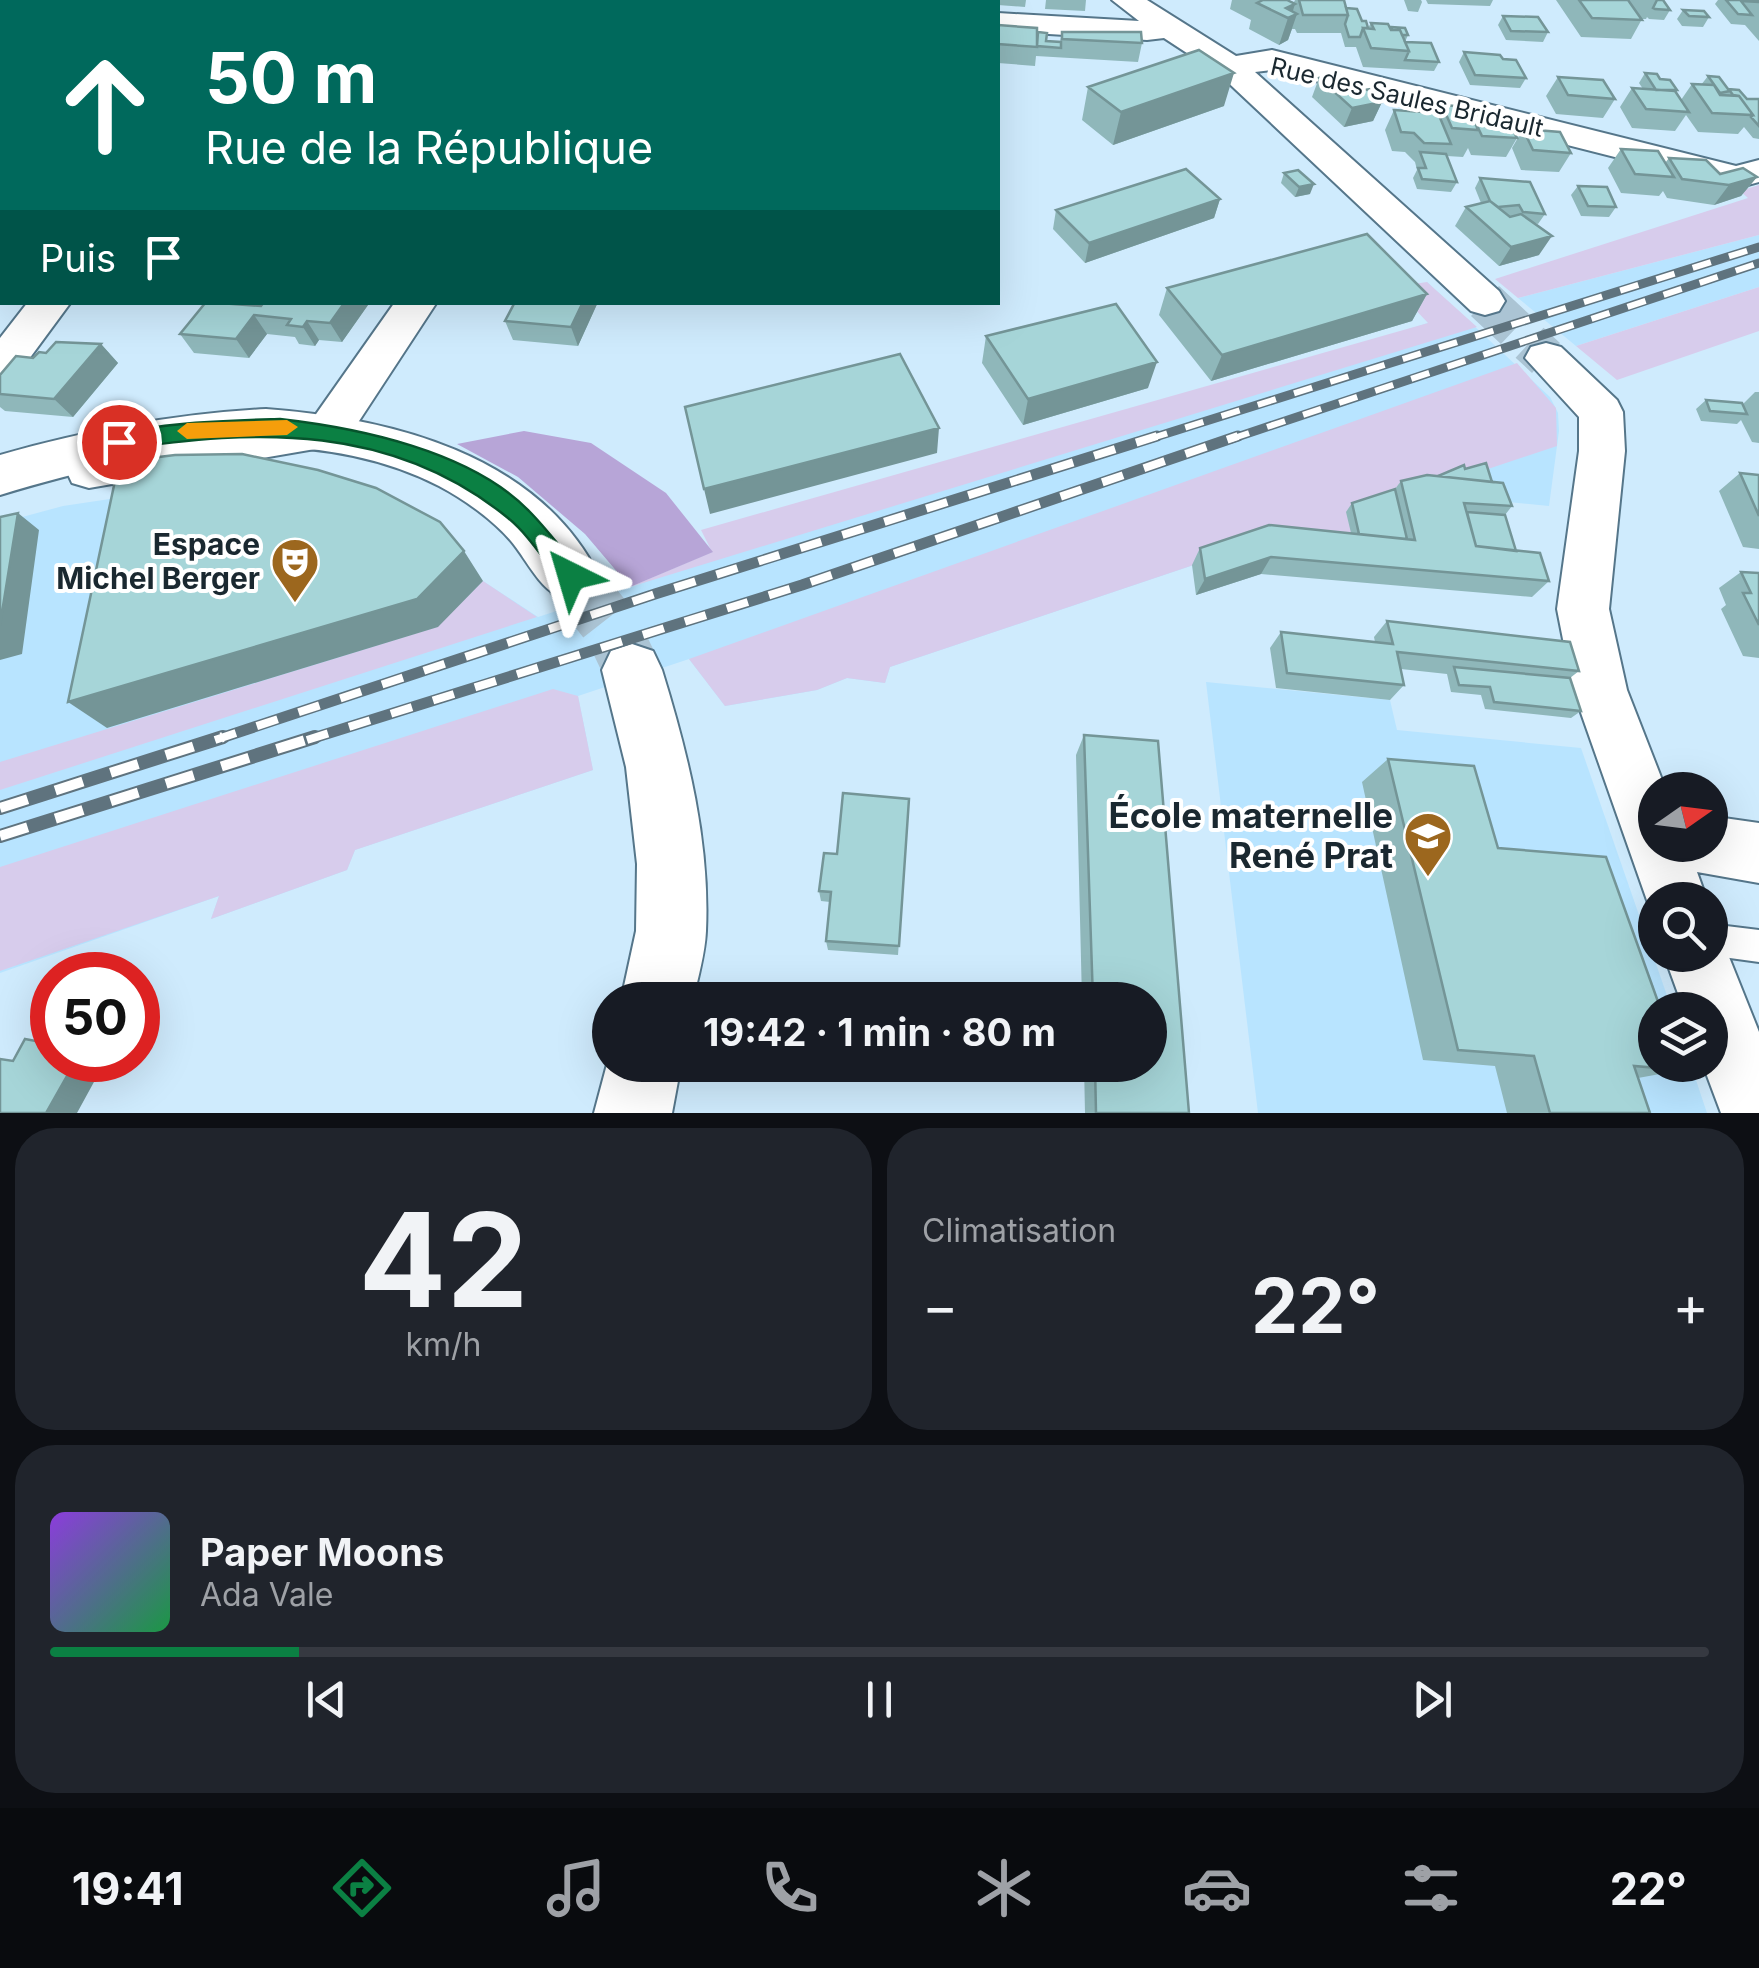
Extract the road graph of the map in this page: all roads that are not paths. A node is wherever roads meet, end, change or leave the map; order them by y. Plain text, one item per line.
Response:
1 (1127, 0) edge
2 (1000, 22) edge
3 (1170, 28) junction
4 (1230, 67) junction
5 (1759, 171) edge
6 (1486, 301) tunnel mouth
7 (49, 305) edge
8 (415, 305) edge
9 (1546, 358) tunnel mouth
10 (0, 367) edge
11 (328, 432) junction
12 (89, 470) junction
13 (0, 475) edge
14 (0, 488) edge
15 (632, 670) tunnel mouth
16 (1638, 794) edge
17 (1728, 848) edge
18 (1759, 853) edge
19 (1728, 942) edge
20 (1759, 946) edge
21 (1702, 972) edge
22 (661, 982) edge
23 (639, 1082) edge
24 (633, 1113) edge
25 (1756, 1113) edge

1 - 3 street
2 - 3 street
3 - 4 street
4 - 5 street, Rue des Saules Bridault
4 - 6 street
7 - 10 street
8 - 11 street
9 - 16 street
11 - 12 street
11 - 12 main road
11 - 13 main road
12 - 14 main road
15 - 22 main road
17 - 18 street
19 - 20 lane
21 - 25 street
23 - 24 main road

